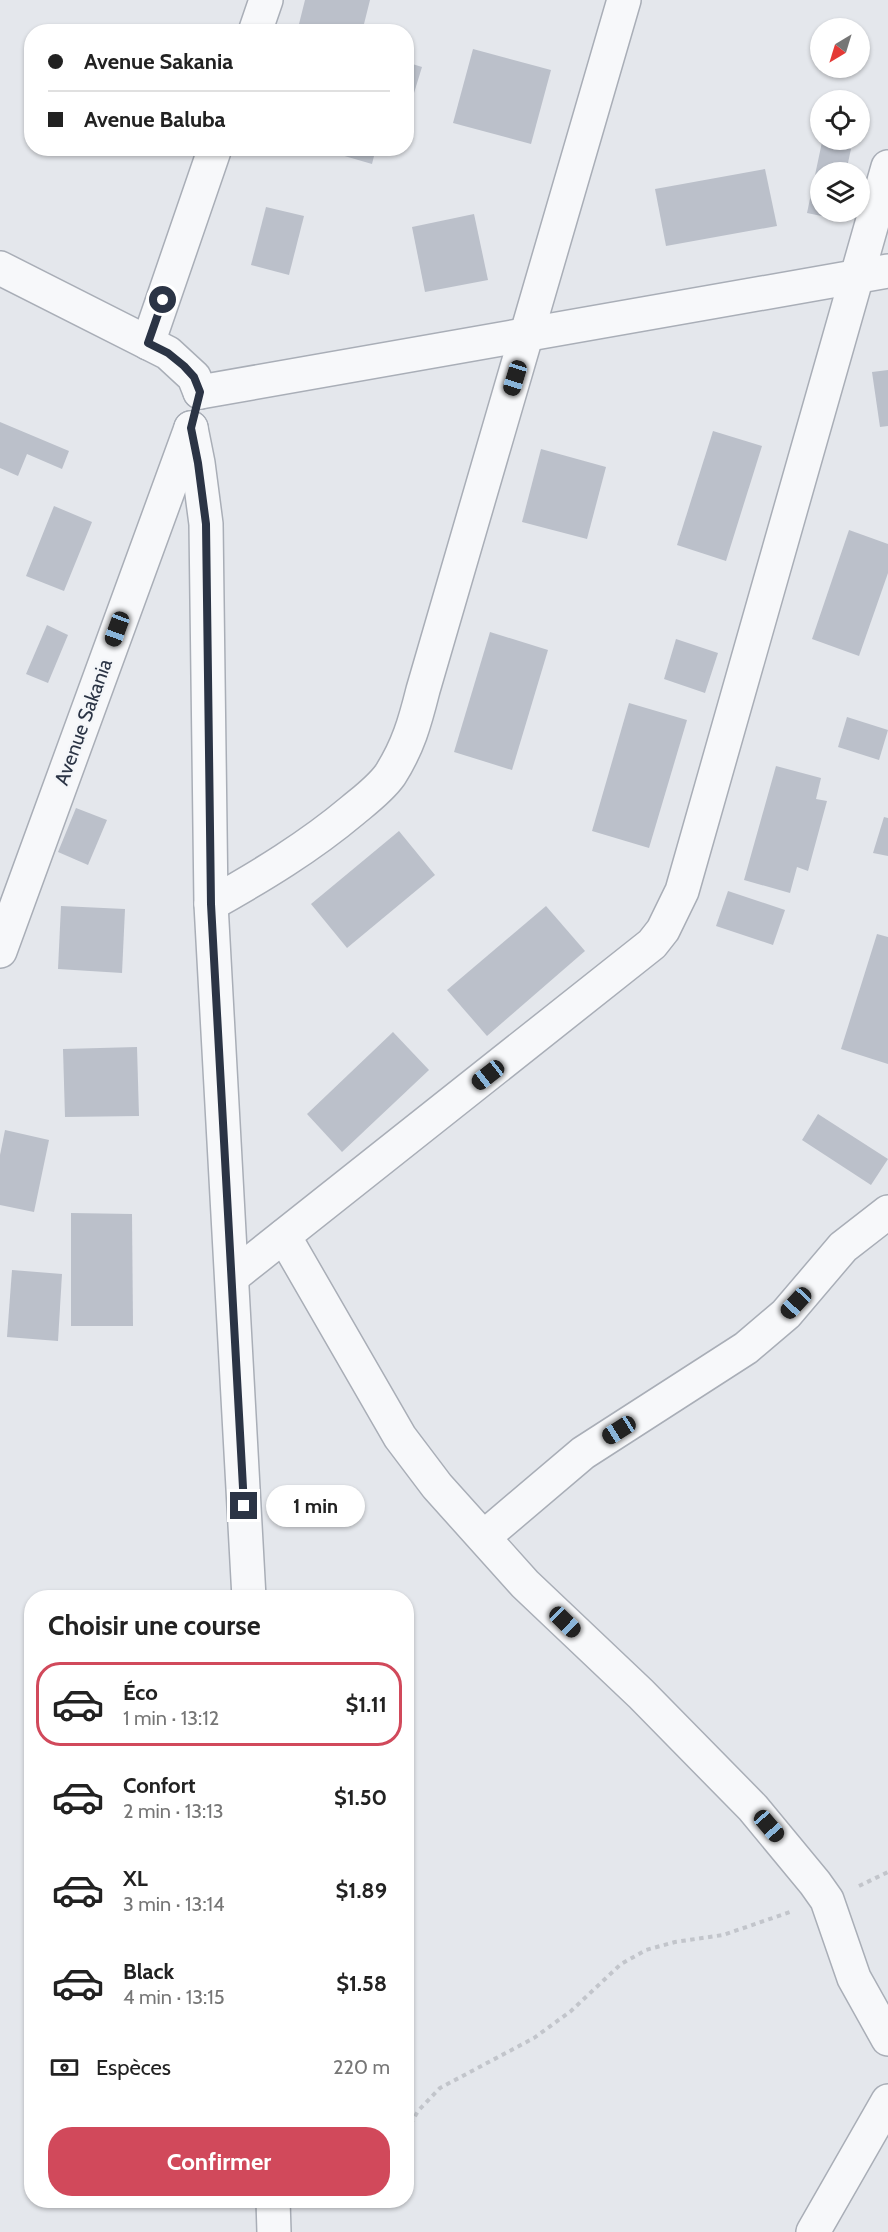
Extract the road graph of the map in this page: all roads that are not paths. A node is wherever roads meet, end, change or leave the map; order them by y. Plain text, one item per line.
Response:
1 (266, 0) edge
2 (624, 0) edge
3 (258, 24) edge
4 (212, 156) edge
5 (888, 167) edge
6 (0, 268) edge
7 (873, 274) edge
8 (528, 334) junction
9 (148, 343) junction
10 (200, 392) junction
11 (191, 428) junction
12 (211, 904) junction
13 (0, 951) edge
14 (888, 1212) edge
15 (284, 1236) junction
16 (232, 1277) junction
17 (484, 1537) junction
18 (249, 1590) edge
19 (888, 2038) edge
20 (888, 2101) edge
21 (273, 2208) edge
22 (274, 2232) edge
23 (813, 2232) edge

1 - 3 street
2 - 8 street
4 - 9 street
5 - 7 street
6 - 9 street
7 - 8 street
7 - 15 street
8 - 10 street
8 - 12 street
9 - 10 street
10 - 11 street, Avenue Sakania
11 - 12 street
11 - 13 street, Avenue Sakania
12 - 16 street
14 - 17 street
15 - 16 street
15 - 17 street
16 - 18 street
17 - 19 street
20 - 23 street
21 - 22 street

